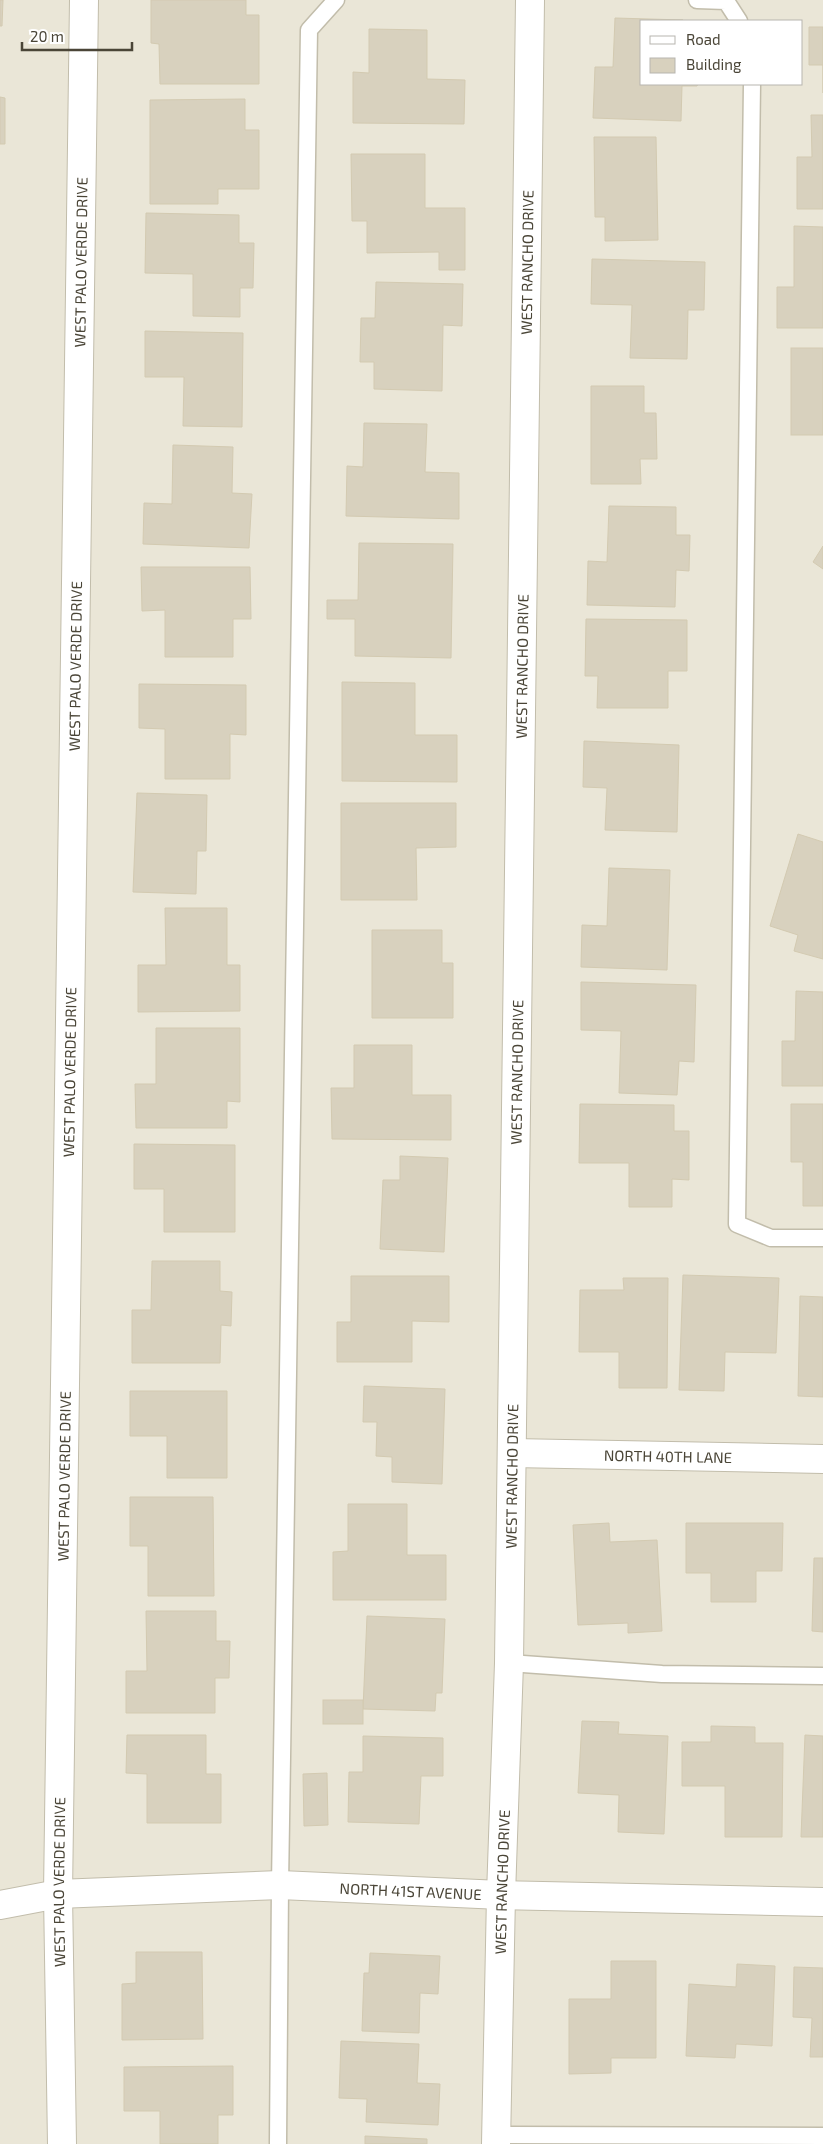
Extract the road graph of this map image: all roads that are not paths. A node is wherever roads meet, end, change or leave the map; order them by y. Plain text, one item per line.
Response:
1 (84, 0) edge
2 (336, 0) edge
3 (530, 0) edge
4 (697, 0) edge
5 (738, 20) edge
6 (752, 85) edge
7 (823, 1238) edge
8 (512, 1453) junction
9 (823, 1459) edge
10 (509, 1663) junction
11 (823, 1676) edge
12 (280, 1885) junction
13 (58, 1894) junction
14 (501, 1895) junction
15 (823, 1902) edge
16 (0, 1905) edge
17 (823, 2136) edge
18 (496, 2139) edge
19 (62, 2144) edge
20 (278, 2144) edge

1 - 13 street, WEST PALO VERDE DRIVE
2 - 12 lane
3 - 8 street, WEST RANCHO DRIVE
4 - 5 lane
6 - 7 lane
8 - 9 street, NORTH 40TH LANE
8 - 10 street, WEST RANCHO DRIVE
10 - 11 lane
10 - 14 street, WEST RANCHO DRIVE
12 - 13 street, NORTH 41ST AVENUE
12 - 14 street, NORTH 41ST AVENUE
12 - 20 lane
13 - 16 street, NORTH 41ST AVENUE
13 - 19 street, WEST PALO VERDE DRIVE
14 - 15 street, NORTH 41ST AVENUE
14 - 18 street, WEST RANCHO DRIVE
17 - 18 lane

